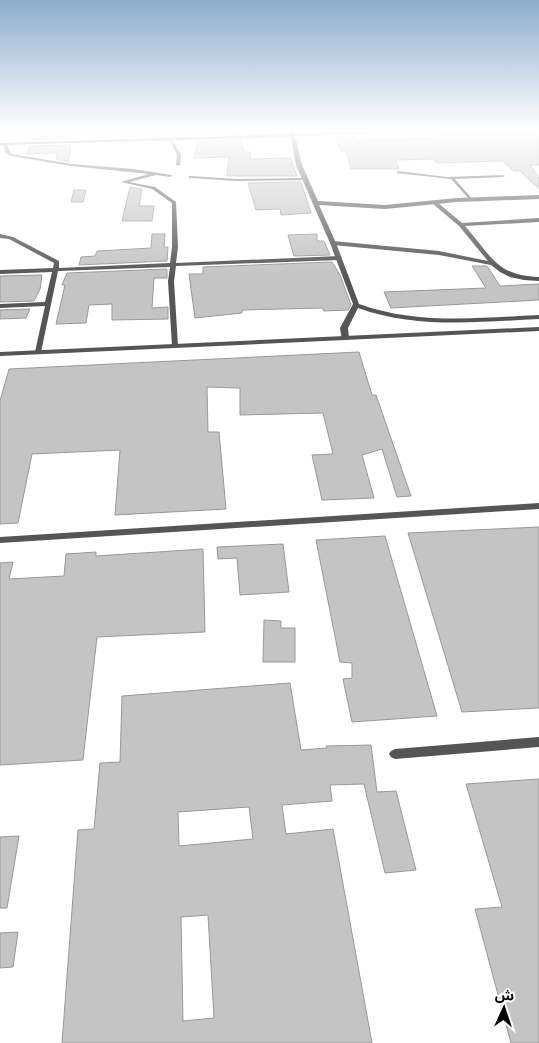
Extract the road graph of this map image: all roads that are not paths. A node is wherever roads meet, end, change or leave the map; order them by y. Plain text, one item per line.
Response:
1 (305, 179) edge
2 (132, 180) edge
3 (232, 180) edge
4 (259, 180) edge
5 (453, 180) edge
6 (539, 197) edge
7 (470, 199) junction
8 (316, 203) junction
9 (435, 203) junction
10 (539, 220) edge
11 (461, 225) junction
12 (0, 236) edge
13 (333, 243) junction
14 (339, 258) junction
15 (491, 263) junction
16 (173, 265) junction
17 (54, 270) junction
18 (0, 272) edge
19 (539, 279) edge
20 (47, 304) junction
21 (0, 306) edge
22 (356, 306) junction
23 (539, 317) edge
24 (539, 329) edge
25 (346, 338) junction
26 (175, 346) junction
27 (38, 352) junction
28 (0, 354) edge
29 (539, 506) edge
30 (0, 540) edge
31 (539, 742) edge
32 (395, 754) dead end

1 - 8 street
2 - 16 lane
3 - 4 lane
5 - 7 lane
6 - 7 street
7 - 9 street
8 - 9 street
8 - 13 street
9 - 11 lane
10 - 11 lane
11 - 15 lane
12 - 17 lane
13 - 14 street
13 - 15 lane
14 - 16 lane
14 - 22 street
15 - 19 lane
16 - 17 lane
16 - 26 lane
17 - 18 lane
17 - 20 lane
20 - 21 lane
20 - 27 lane
22 - 23 street
22 - 25 street
24 - 25 street
25 - 26 street
26 - 27 street
27 - 28 street
29 - 30 street
31 - 32 lane

